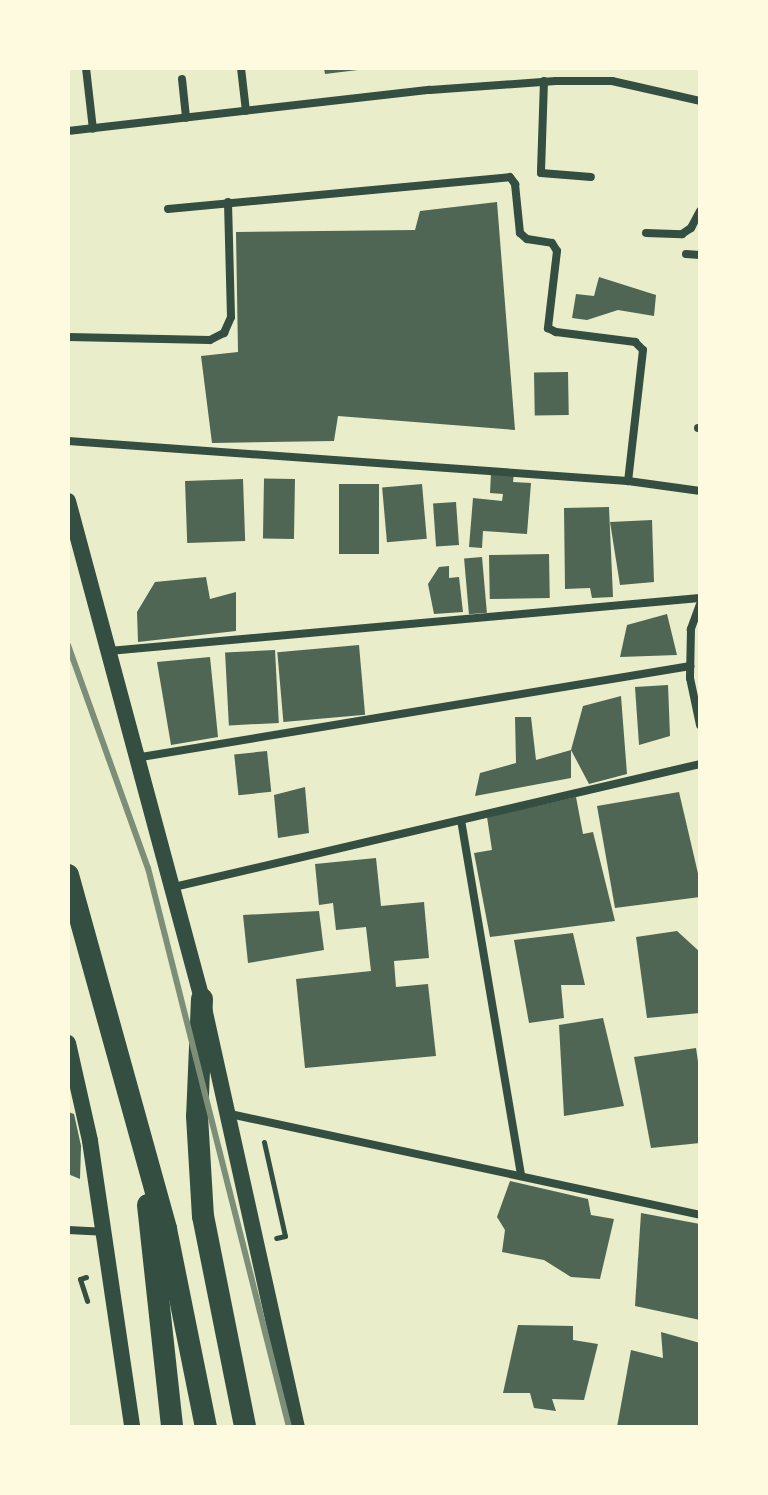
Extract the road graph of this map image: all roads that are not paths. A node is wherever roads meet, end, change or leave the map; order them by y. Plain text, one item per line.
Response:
1 (86, 68) edge
2 (241, 68) edge
3 (182, 79) dead end
4 (544, 81) junction
5 (700, 101) edge
6 (246, 111) junction
7 (186, 118) junction
8 (93, 129) junction
9 (68, 131) edge
10 (591, 177) dead end
11 (228, 202) junction
12 (168, 209) dead end
13 (700, 211) edge
14 (646, 233) dead end
15 (686, 254) dead end
16 (700, 255) edge
17 (68, 337) edge
18 (68, 441) edge
19 (628, 481) junction
20 (700, 491) edge
21 (68, 501) edge
22 (700, 601) edge
23 (109, 651) junction
24 (690, 666) junction
25 (700, 725) edge
26 (135, 758) junction
27 (700, 764) edge
28 (461, 820) junction
29 (68, 875) edge
30 (174, 887) junction
31 (202, 999) junction
32 (68, 1043) edge
33 (230, 1114) junction
34 (141, 1148) junction
35 (521, 1174) junction
36 (700, 1215) edge
37 (68, 1230) edge
38 (103, 1232) junction
39 (132, 1427) edge
40 (172, 1427) edge
41 (206, 1427) edge
42 (245, 1427) edge
43 (297, 1427) edge

1 - 8 street
2 - 6 street
3 - 7 street
4 - 5 street
4 - 6 street
4 - 10 street
6 - 7 street
7 - 8 street
8 - 9 street
11 - 12 street
11 - 17 street
11 - 19 street
13 - 14 street
15 - 16 street
18 - 19 street
19 - 20 street
21 - 23 main road
22 - 23 street
22 - 24 street
23 - 26 main road
24 - 25 street
24 - 26 street
26 - 30 main road
27 - 28 street
28 - 30 street
28 - 35 street
29 - 34 highway
30 - 31 main road
31 - 33 main road
31 - 42 highway
32 - 38 main road
33 - 35 street
33 - 43 main road
34 - 40 highway
34 - 41 highway
35 - 36 street
37 - 38 street
38 - 39 main road

